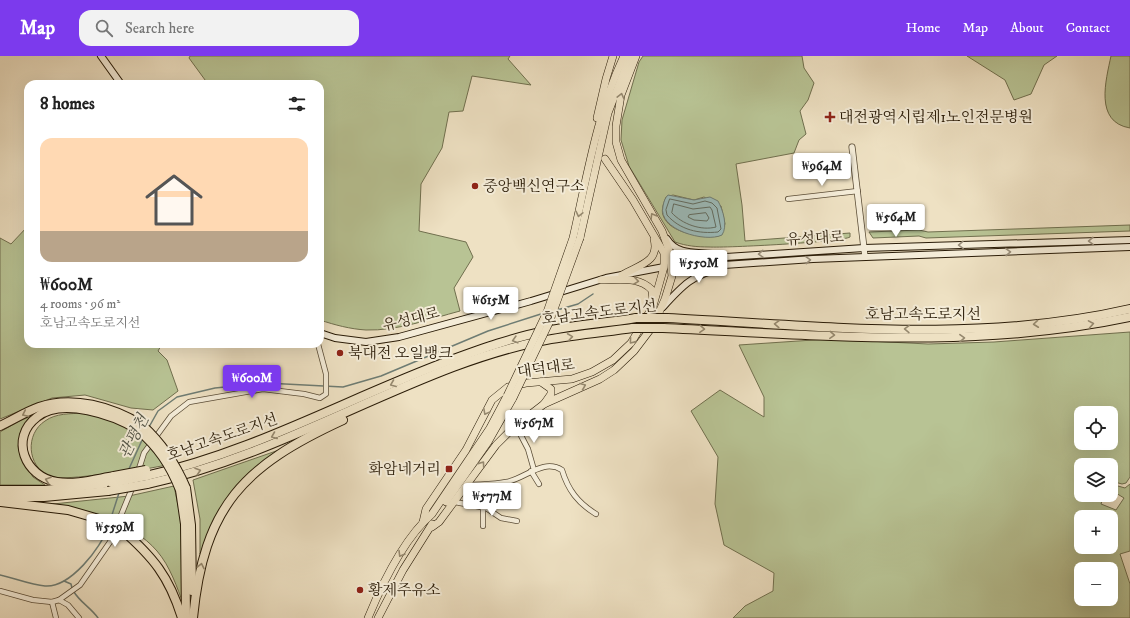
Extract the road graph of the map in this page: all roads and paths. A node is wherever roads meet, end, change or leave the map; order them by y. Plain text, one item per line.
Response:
1 (101, 56) edge
2 (613, 56) edge
3 (624, 56) edge
4 (630, 56) edge
5 (636, 56) edge
6 (118, 80) edge
7 (597, 118) dead end
8 (852, 147) dead end
9 (605, 159) dead end
10 (858, 191) junction
11 (788, 199) dead end
12 (652, 231) junction
13 (662, 231) junction
14 (576, 238) junction
15 (1130, 240) edge
16 (1130, 247) edge
17 (864, 248) junction
18 (728, 256) junction
19 (865, 257) junction
20 (741, 264) junction
21 (667, 266) junction
22 (622, 274) junction
23 (601, 280) junction
24 (656, 296) junction
25 (653, 306) junction
26 (1130, 309) edge
27 (661, 310) junction
28 (1130, 317) edge
29 (324, 334) edge
30 (319, 348) edge
31 (452, 368) junction
32 (541, 382) junction
33 (510, 397) junction
34 (544, 404) junction
35 (0, 426) edge
36 (516, 426) junction
37 (140, 427) junction
38 (532, 471) junction
39 (147, 477) junction
40 (113, 479) junction
41 (539, 484) dead end
42 (468, 485) junction
43 (183, 489) junction
44 (0, 490) edge
45 (0, 497) edge
46 (0, 502) edge
47 (455, 502) junction
48 (483, 508) junction
49 (596, 514) dead end
50 (517, 520) dead end
51 (423, 522) junction
52 (483, 526) dead end
53 (432, 527) junction
54 (0, 591) edge
55 (61, 599) junction
56 (52, 602) junction
57 (56, 618) edge
58 (79, 618) edge
59 (182, 618) edge
60 (186, 618) edge
61 (193, 618) edge
62 (368, 618) edge
63 (378, 618) edge

1 - 6 main road
2 - 7 main road
3 -> 14 main road
4 - 14 main road
13 -> 5 main road
8 - 10 street
9 - 12 main road
10 - 11 street
10 - 17 street
12 - 21 main road
12 - 22 main road
13 - 18 main road
13 - 21 main road
14 - 33 main road, bridge
15 -> 17 main road, 유성대로
19 -> 16 main road, 유성대로
17 -> 18 main road, 유성대로
17 - 19 street
18 - 21 main road, 유성대로
20 -> 19 main road, 유성대로
20 - 21 main road, 유성대로
20 - 27 main road
21 - 22 main road, 유성대로
21 - 24 main road, 대덕대로
21 - 27 main road, 대덕대로
22 - 23 main road, 유성대로
23 -> 25 main road
23 - 29 main road, 유성대로
24 - 25 main road, 대덕대로
24 - 27 main road
25 -> 32 main road, 대덕대로
26 -> 39 highway, 호남고속도로지선, bridge
34 -> 27 main road, 대덕대로
31 -> 28 highway, 호남고속도로지선, bridge
30 - 55 street
39 -> 31 highway, 호남고속도로지선
61 -> 31 highway
32 - 34 main road
32 -> 51 main road, 대덕대로
33 - 51 main road, 대덕대로
33 - 53 main road, 대덕대로
34 - 36 main road, 대덕대로
37 -> 35 highway
36 - 38 street
42 -> 36 main road, 대덕대로
40 -> 37 highway
37 - 43 highway, bridge
38 - 41 street
38 - 42 street
38 - 49 street
39 - 40 highway, bridge
39 - 45 highway, 호남고속도로지선, bridge
40 - 44 highway
42 - 47 main road, 대덕대로
43 - 60 highway
43 - 61 highway
46 - 59 highway, bridge
47 - 48 street
47 - 53 main road, 대덕대로
48 - 50 street
48 - 52 street
51 -> 62 main road, 대덕대로
53 - 63 main road, 대덕대로
54 - 56 street
55 - 56 street
55 - 58 street
56 - 57 street

